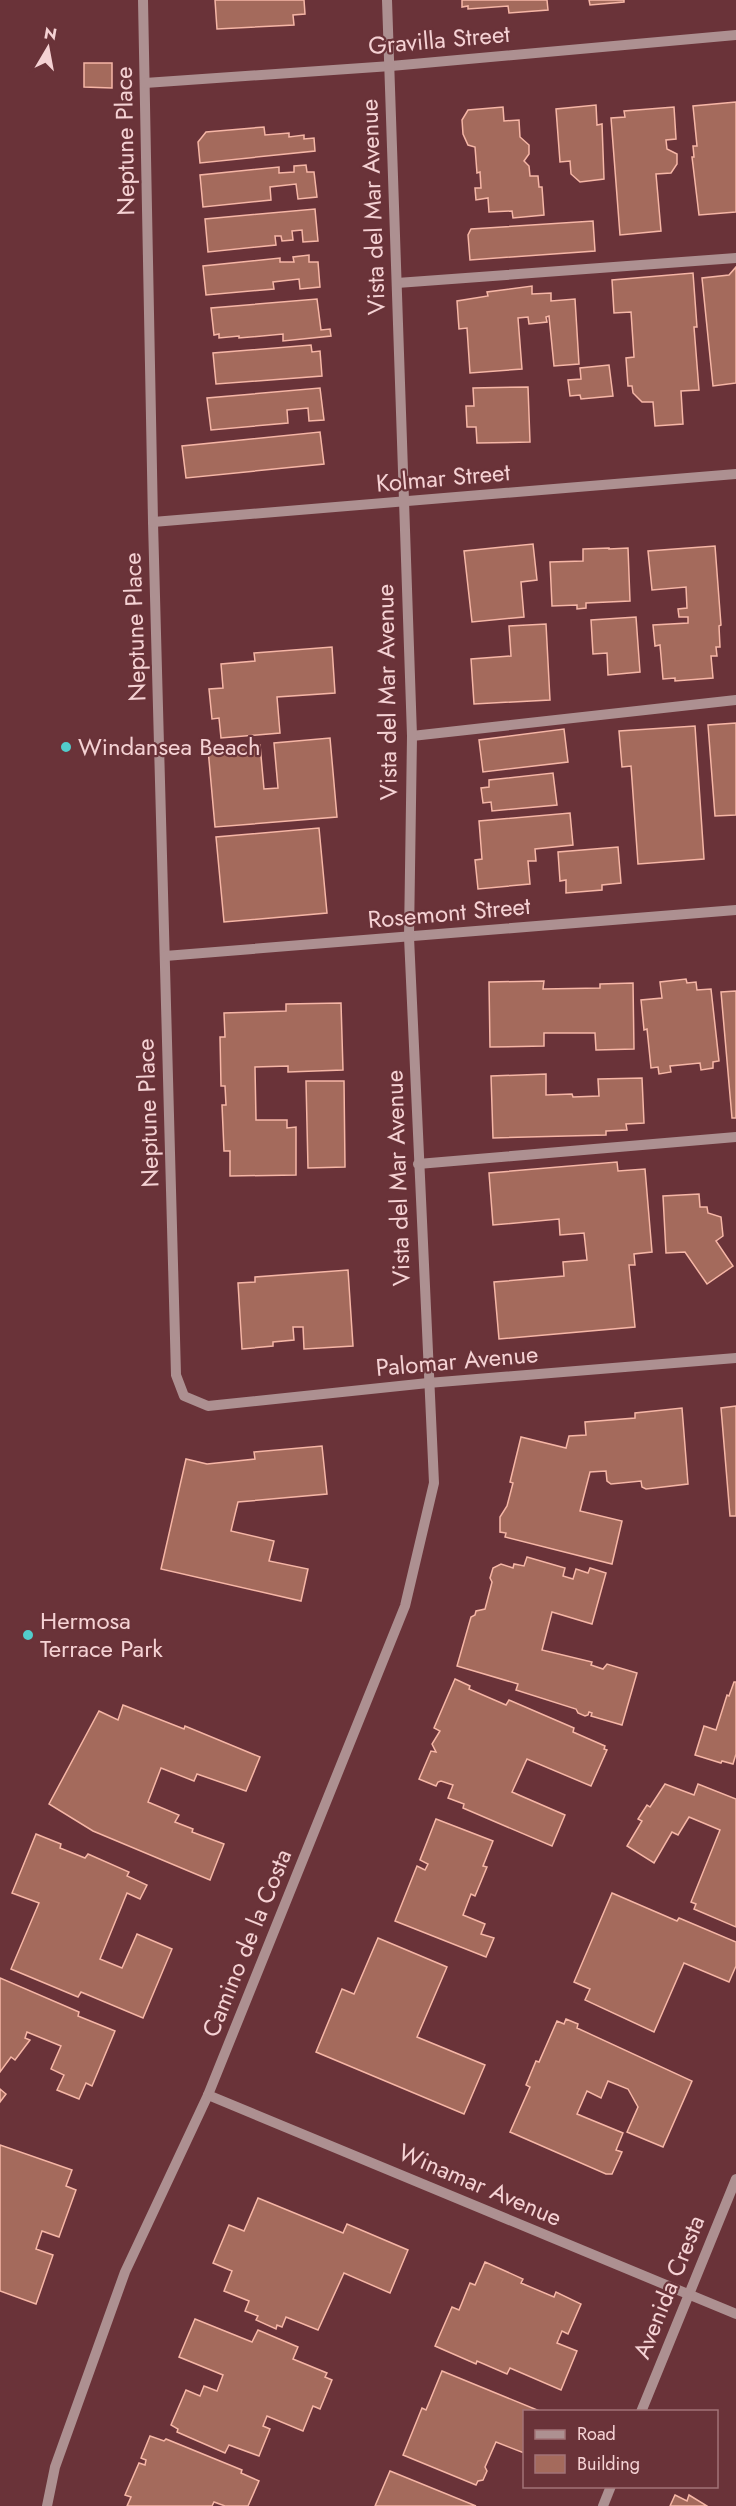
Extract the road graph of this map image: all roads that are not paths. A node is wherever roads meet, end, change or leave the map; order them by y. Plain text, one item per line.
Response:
1 (143, 0) edge
2 (387, 0) edge
3 (736, 34) edge
4 (391, 66) junction
5 (145, 83) junction
6 (736, 258) edge
7 (397, 284) junction
8 (736, 474) edge
9 (402, 502) junction
10 (153, 522) junction
11 (736, 700) edge
12 (412, 736) junction
13 (736, 910) edge
14 (409, 937) junction
15 (165, 956) junction
16 (736, 1137) edge
17 (418, 1164) junction
18 (736, 1358) edge
19 (428, 1383) junction
20 (184, 1396) joint
21 (208, 2095) junction
22 (736, 2179) edge
23 (689, 2294) junction
24 (736, 2314) edge
25 (642, 2410) edge
26 (611, 2488) edge
27 (47, 2506) edge
28 (603, 2506) edge

1 - 5 street, Neptune Place
2 - 4 street, Vista del Mar Avenue
3 - 4 street, Gravilla Street
4 - 5 street, Gravilla Street
4 - 7 street, Vista del Mar Avenue
5 - 10 street, Neptune Place
6 - 7 street
7 - 9 street, Vista del Mar Avenue
8 - 9 street, Kolmar Street
9 - 10 street, Kolmar Street
9 - 12 street, Vista del Mar Avenue
10 - 15 street, Neptune Place
11 - 12 street
12 - 14 street, Vista del Mar Avenue
13 - 14 street, Rosemont Street
14 - 15 street, Rosemont Street
14 - 17 street, Vista del Mar Avenue
15 - 20 street, Neptune Place
16 - 17 street
17 - 19 street, Vista del Mar Avenue
18 - 19 street, Palomar Avenue
19 - 20 street, Palomar Avenue
19 - 21 street, Camino de la Costa
21 - 23 street, Winamar Avenue
21 - 27 street, Camino de la Costa
22 - 23 street, Avenida Cresta
23 - 24 street, Winamar Avenue
23 - 25 street, Avenida Cresta
26 - 28 street

